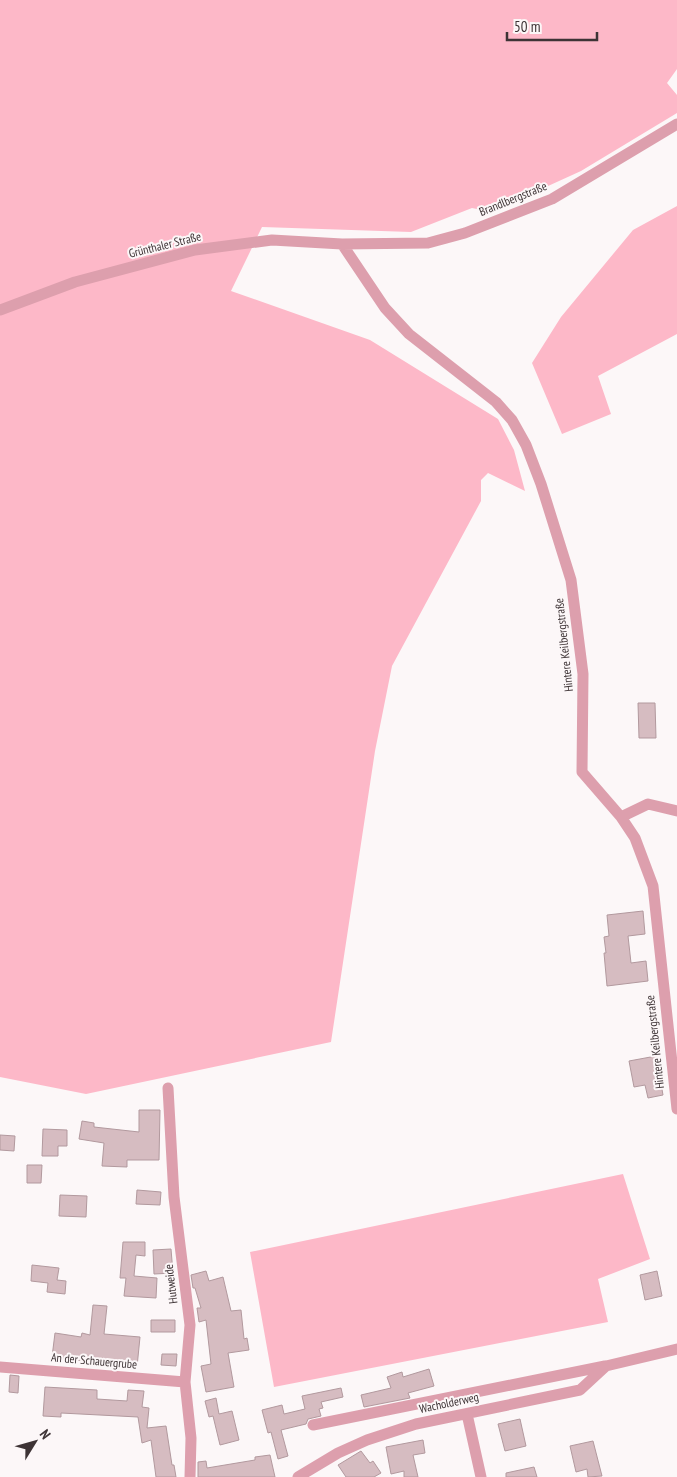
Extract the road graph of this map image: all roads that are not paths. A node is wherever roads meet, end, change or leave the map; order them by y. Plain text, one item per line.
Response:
1 (677, 124) edge
2 (342, 244) junction
3 (0, 310) edge
4 (677, 811) edge
5 (621, 817) junction
6 (168, 1088) dead end
7 (676, 1104) edge
8 (677, 1350) edge
9 (606, 1366) junction
10 (0, 1367) edge
11 (185, 1382) junction
12 (467, 1414) junction
13 (313, 1425) dead end
14 (302, 1476) edge
15 (190, 1477) edge
16 (481, 1477) edge

1 - 2 street, Brandlbergstraße
2 - 3 street, Grünthaler Straße
2 - 5 street, Hintere Keilbergstraße
4 - 5 street
5 - 7 street, Hintere Keilbergstraße
6 - 11 street, Hutweide
8 - 9 street, Wacholderweg
9 - 12 street, Wacholderweg
9 - 13 street, Wacholderweg
10 - 11 street, An der Schauergrube
11 - 15 street, Hutweide
12 - 14 street, Wacholderweg
12 - 16 street

